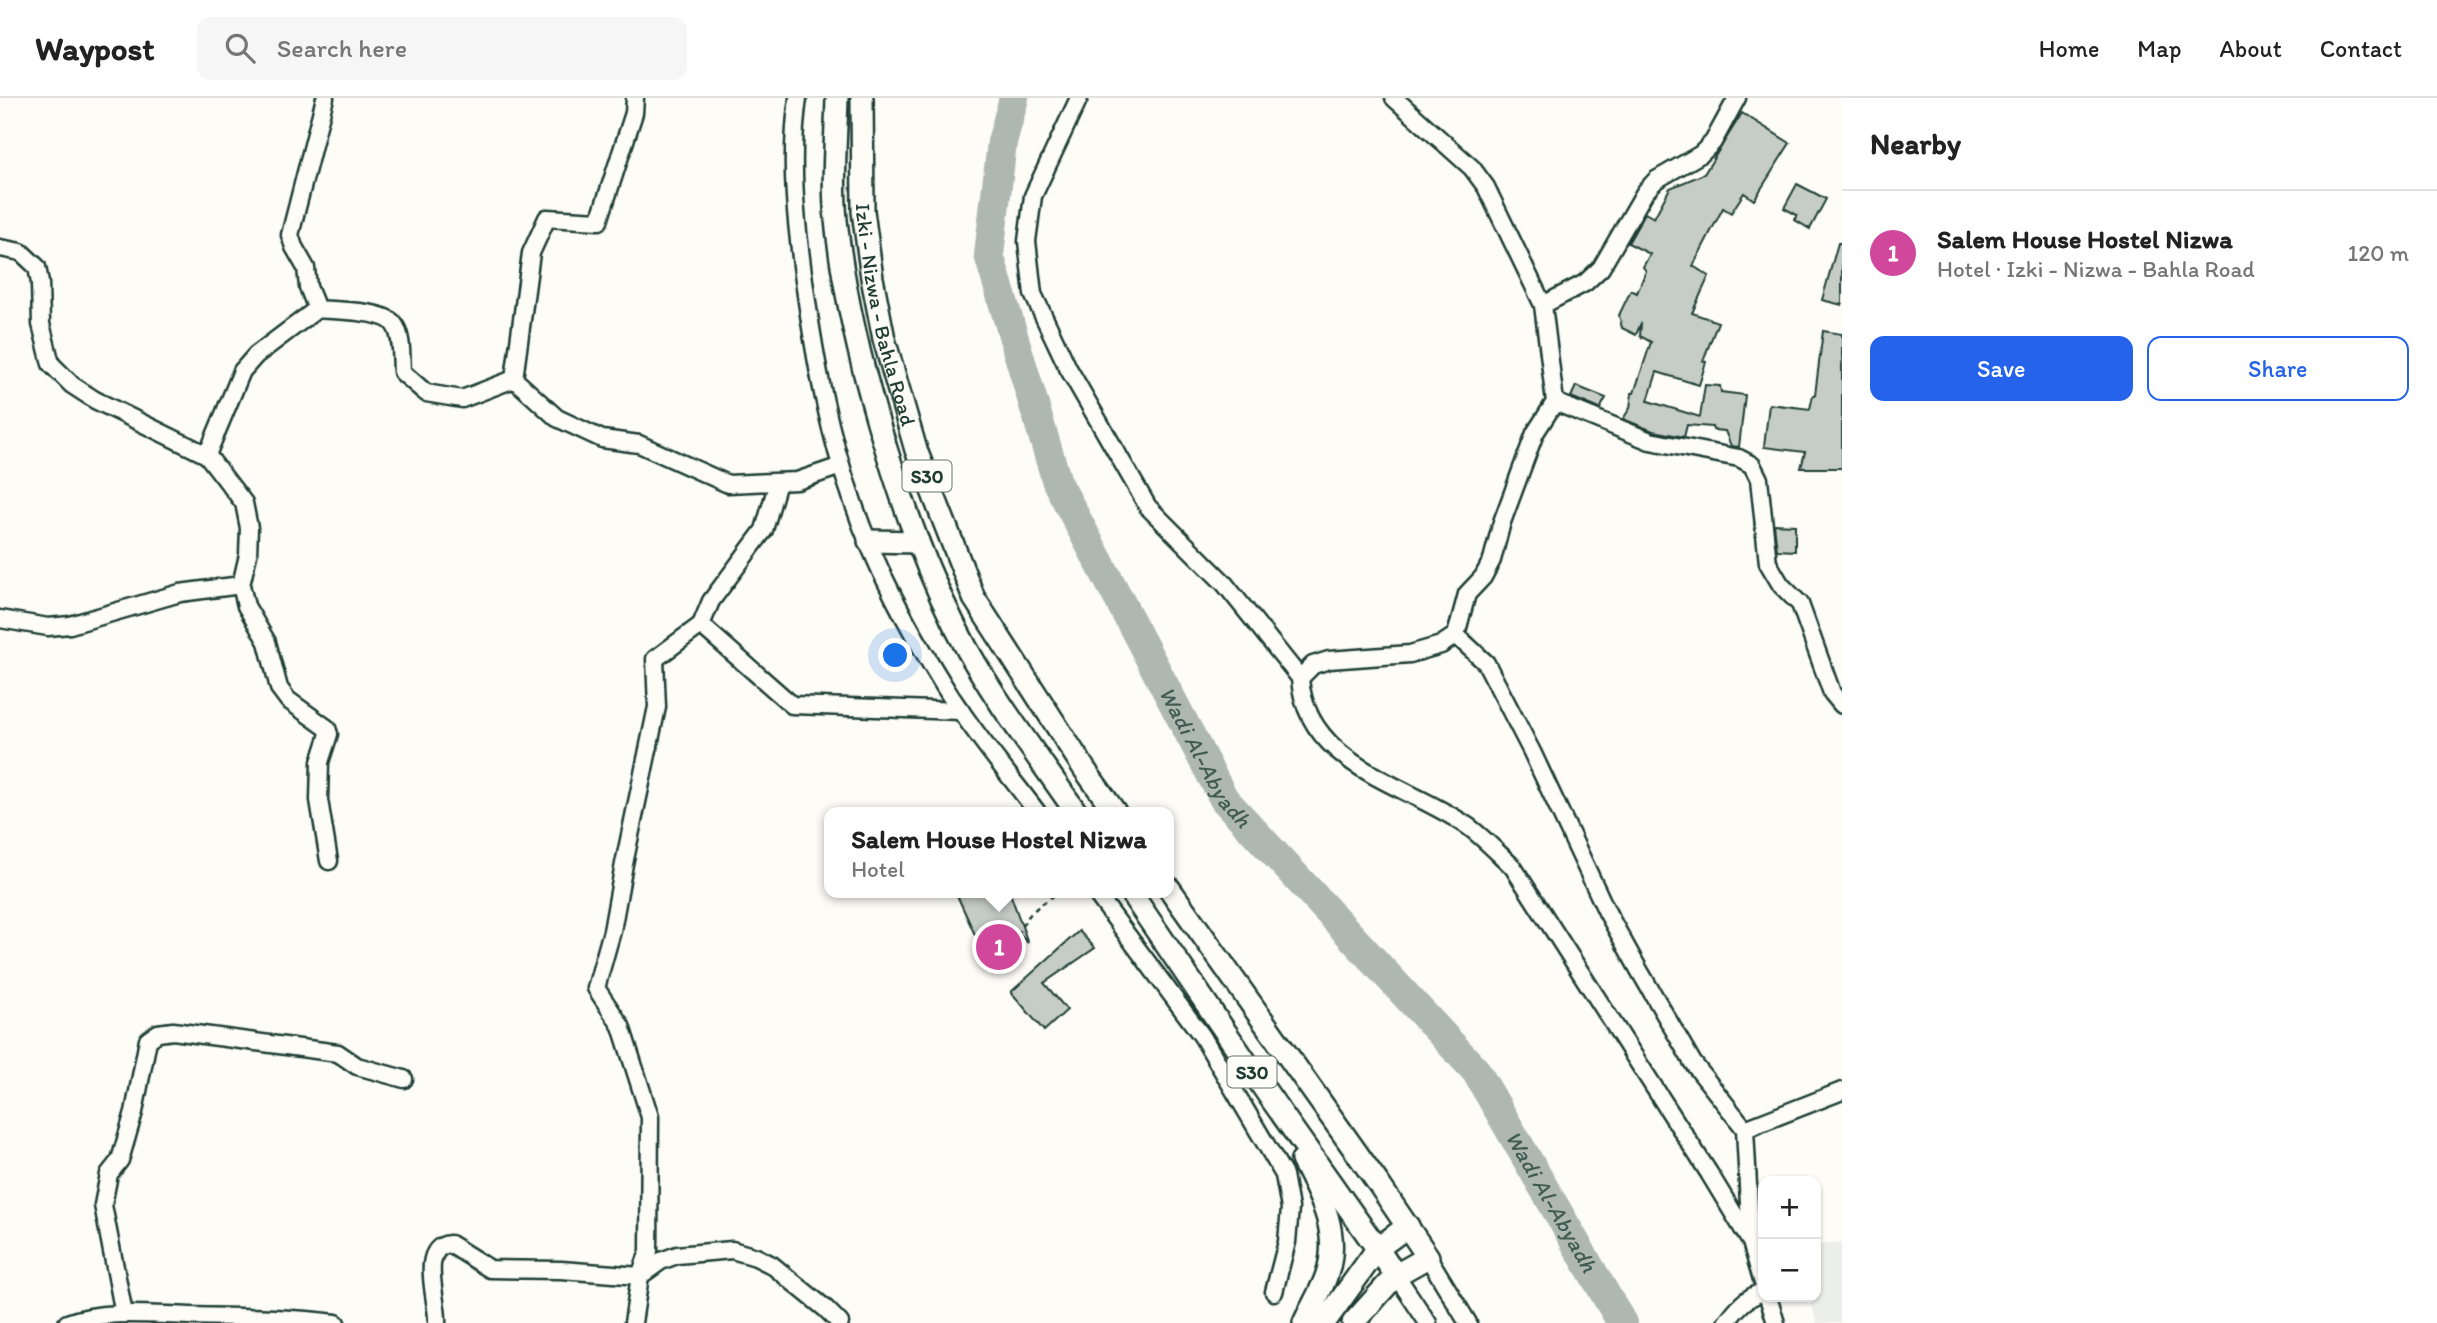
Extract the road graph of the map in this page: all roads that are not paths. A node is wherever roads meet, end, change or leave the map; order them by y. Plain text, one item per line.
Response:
1 (325, 98) edge
2 (635, 98) edge
3 (836, 98) edge
4 (862, 98) edge
5 (1079, 98) edge
6 (1395, 98) edge
7 (1737, 98) edge
8 (797, 99) edge
9 (0, 248) edge
10 (1543, 305) junction
11 (317, 309) junction
12 (514, 379) junction
13 (1555, 402) junction
14 (207, 455) junction
15 (841, 466) junction
16 (778, 482) junction
17 (869, 541) junction
18 (918, 542) junction
19 (241, 585) junction
20 (0, 619) edge
21 (701, 625) junction
22 (1456, 635) junction
23 (1300, 678) junction
24 (1842, 705) edge
25 (961, 711) junction
26 (1033, 807) edge
27 (1073, 807) edge
28 (1111, 807) edge
29 (329, 861) dead end
30 (1174, 895) edge
31 (1100, 898) edge
32 (1133, 898) edge
33 (404, 1079) dead end
34 (1842, 1091) edge
35 (1267, 1093) junction
36 (1745, 1129) junction
37 (1408, 1226) junction
38 (1751, 1242) junction
39 (1378, 1248) junction
40 (1428, 1257) junction
41 (1758, 1266) edge
42 (1396, 1275) junction
43 (640, 1276) junction
44 (1274, 1293) dead end
45 (1758, 1293) edge
46 (1770, 1302) edge
47 (124, 1314) junction
48 (825, 1316) edge
49 (67, 1323) edge
50 (336, 1323) edge
51 (438, 1323) edge
52 (633, 1323) edge
53 (840, 1323) edge
54 (1304, 1323) edge
55 (1324, 1323) edge
56 (1353, 1323) edge
57 (1428, 1323) edge
58 (1468, 1323) edge
59 (1726, 1323) edge
60 (1776, 1323) edge

1 - 11 street
2 - 12 street
3 - 18 main road, Izki - Nizwa - Bahla Road / S30
4 - 28 main road, Izki - Nizwa - Bahla Road / S30
5 - 23 street
6 - 10 street
7 - 10 street
8 - 15 street
9 - 14 street
10 - 13 street
11 - 12 street
11 - 14 street
12 - 16 street
13 - 22 street
13 - 24 street
14 - 19 street
15 - 16 street
15 - 17 street
16 - 21 street
17 - 18 main road
17 - 25 street
18 - 27 main road, Izki - Nizwa - Bahla Road / S30
19 - 20 street
19 - 29 street
21 - 25 street
21 - 43 street
22 - 23 street
22 - 36 street
23 - 38 street
25 - 26 street
30 - 37 main road, S30
31 - 44 street
32 - 35 main road, S30
33 - 47 street
34 - 36 street
35 - 39 main road, S30
35 - 54 main road
36 - 38 street
37 - 39 main road
37 - 40 main road, S30
38 - 41 street
39 - 42 main road, S30
39 - 55 main road
40 - 42 main road
40 - 58 street
42 - 56 main road
42 - 57 street
43 - 48 street
43 - 51 street
43 - 52 street
45 - 59 street
46 - 60 street
47 - 49 street
47 - 50 street
48 - 53 street

